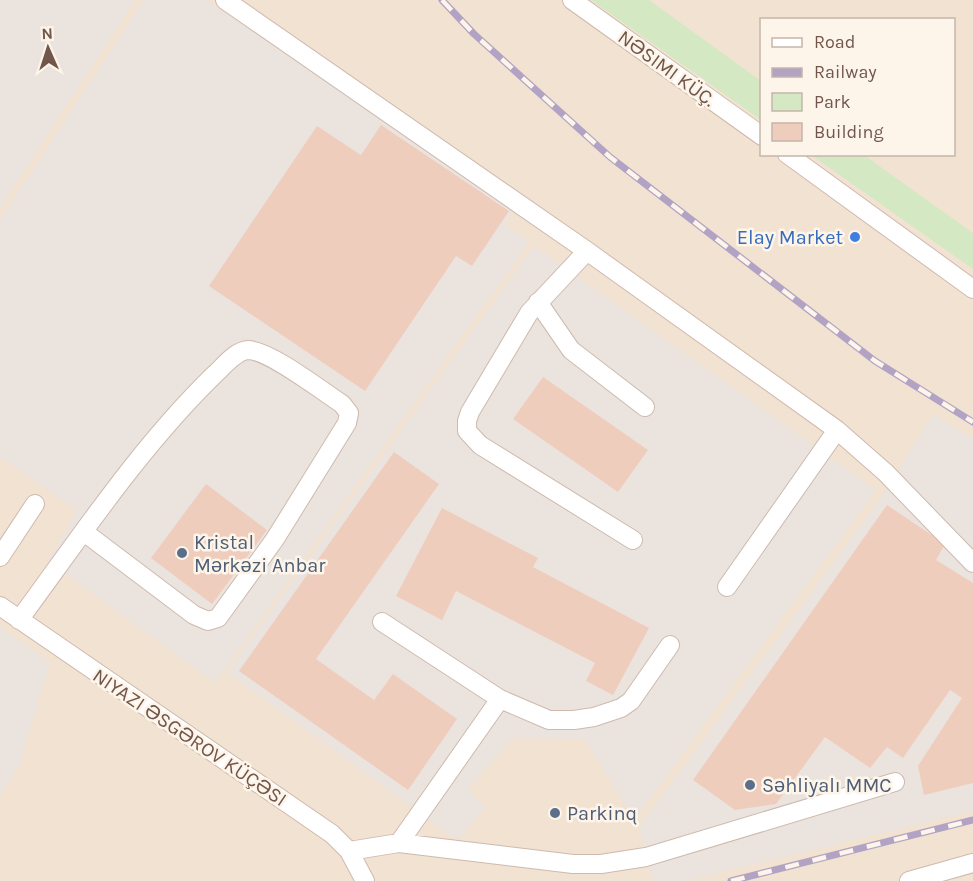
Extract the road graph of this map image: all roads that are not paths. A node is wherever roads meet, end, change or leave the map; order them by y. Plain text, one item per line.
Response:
1 (225, 0) edge
2 (572, 0) edge
3 (760, 135) edge
4 (789, 156) edge
5 (586, 251) junction
6 (973, 289) edge
7 (538, 302) junction
8 (645, 407) dead end
9 (837, 430) junction
10 (35, 504) dead end
11 (84, 532) junction
12 (633, 540) dead end
13 (0, 556) edge
14 (973, 563) edge
15 (727, 587) dead end
16 (0, 606) edge
17 (19, 620) junction
18 (382, 622) dead end
19 (670, 645) dead end
20 (500, 699) junction
21 (895, 782) dead end
22 (399, 843) junction
23 (348, 850) junction
24 (973, 863) edge
25 (952, 875) edge
26 (364, 881) edge
27 (909, 881) edge

1 - 5 street
2 - 3 street, NƏSIMI KÜÇ.
4 - 6 street
5 - 7 street
5 - 9 street
7 - 8 street
7 - 12 street
9 - 14 street
9 - 15 street
10 - 13 street
11 - 11 street
11 - 17 street
16 - 17 street, NIYAZI ƏSGƏROV KÜÇƏSI
17 - 23 street, NIYAZI ƏSGƏROV KÜÇƏSI
18 - 20 street
19 - 20 street
20 - 22 street
21 - 22 street
22 - 23 street
23 - 26 street, NIYAZI ƏSGƏROV KÜÇƏSI
24 - 25 street
25 - 27 street

